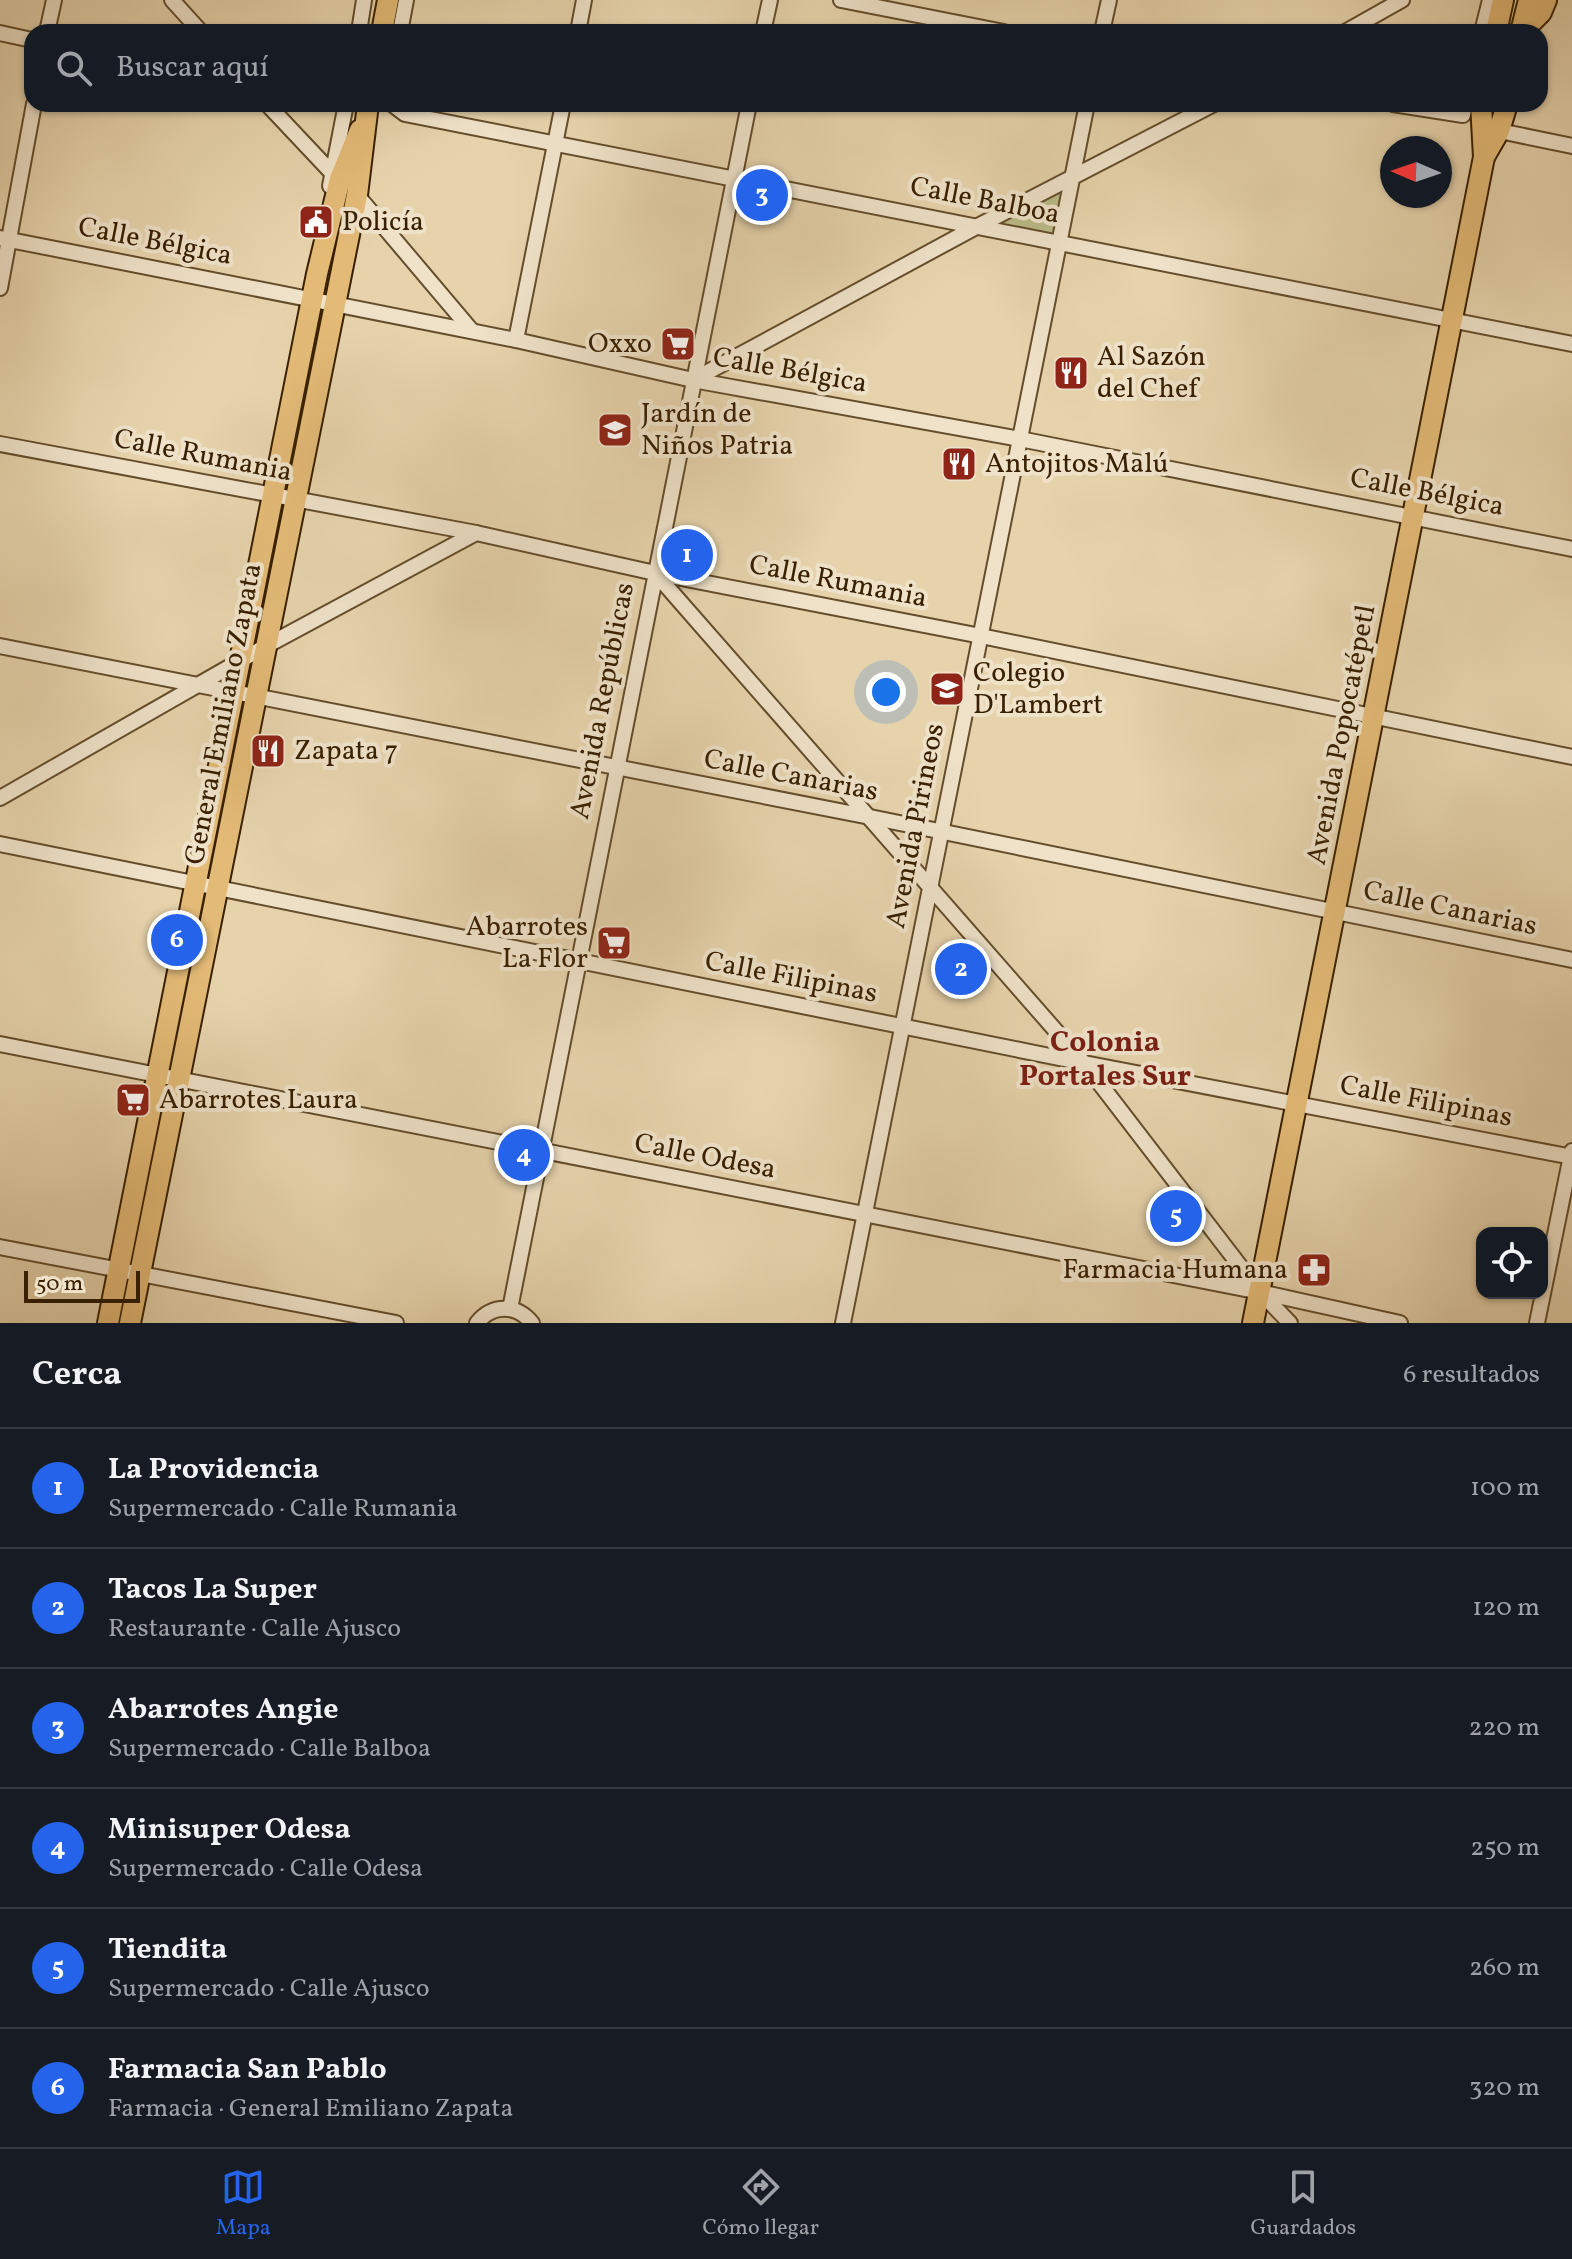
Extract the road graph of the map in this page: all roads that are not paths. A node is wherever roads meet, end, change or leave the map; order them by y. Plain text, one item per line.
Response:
1 (54, 0) edge
2 (172, 0) edge
3 (364, 0) edge
4 (584, 0) edge
5 (770, 0) edge
6 (841, 0) edge
7 (1109, 0) edge
8 (1402, 0) edge
9 (1490, 0) edge
10 (1503, 0) edge
11 (1529, 0) edge
12 (1545, 0) edge
13 (394, 2) edge
14 (49, 24) edge
15 (194, 24) edge
16 (360, 24) edge
17 (385, 24) edge
18 (398, 24) edge
19 (580, 24) edge
20 (765, 24) edge
21 (963, 24) edge
22 (1104, 24) edge
23 (1359, 24) edge
24 (1484, 24) edge
25 (1498, 24) edge
26 (1523, 24) edge
27 (1529, 24) edge
28 (0, 33) edge
29 (24, 38) edge
30 (32, 112) edge
31 (275, 112) edge
32 (344, 112) edge
33 (366, 112) edge
34 (367, 112) edge
35 (402, 112) edge
36 (561, 112) edge
37 (747, 112) edge
38 (1085, 112) edge
39 (1199, 112) edge
40 (1484, 112) edge
41 (1502, 112) edge
42 (1491, 129) junction
43 (555, 142) junction
44 (1572, 146) edge
45 (332, 173) junction
46 (1073, 177) junction
47 (735, 178) junction
48 (357, 195) junction
49 (329, 216) junction
50 (976, 227) junction
51 (5, 239) edge
52 (1059, 242) junction
53 (0, 288) edge
54 (311, 299) junction
55 (335, 304) junction
56 (1453, 320) junction
57 (472, 331) junction
58 (516, 340) junction
59 (1572, 344) edge
60 (693, 380) junction
61 (1020, 439) junction
62 (0, 444) edge
63 (272, 496) junction
64 (295, 500) junction
65 (1414, 517) junction
66 (476, 533) junction
67 (1572, 549) edge
68 (655, 573) junction
69 (981, 636) junction
70 (0, 646) edge
71 (266, 646) junction
72 (238, 662) junction
73 (197, 685) junction
74 (232, 693) junction
75 (255, 698) junction
76 (1374, 716) junction
77 (1572, 757) edge
78 (616, 769) junction
79 (0, 798) edge
80 (870, 817) junction
81 (942, 832) junction
82 (0, 844) edge
83 (195, 885) junction
84 (931, 887) junction
85 (217, 889) junction
86 (1335, 912) junction
87 (1572, 960) edge
88 (579, 961) junction
89 (903, 1027) junction
90 (0, 1044) edge
91 (1084, 1063) junction
92 (157, 1076) junction
93 (179, 1081) junction
94 (1297, 1104) junction
95 (542, 1151) junction
96 (1572, 1155) edge
97 (865, 1215) junction
98 (0, 1247) edge
99 (119, 1271) junction
100 (140, 1274) junction
101 (1260, 1292) junction
102 (510, 1309) junction
103 (108, 1323) edge
104 (130, 1323) edge
105 (396, 1323) edge
106 (477, 1323) edge
107 (532, 1323) edge
108 (843, 1323) edge
109 (1253, 1323) edge
110 (1290, 1323) edge
111 (1400, 1323) edge
112 (1537, 1323) edge

1 - 14 street
2 - 15 street
3 - 16 street
4 - 19 street
5 - 20 street
6 - 21 street
7 - 22 street
8 - 23 street
9 - 24 street
10 - 25 main road
11 - 26 main road
12 - 27 highway
13 - 17 main road
13 - 18 street
28 - 29 street
30 - 51 street
31 - 45 street
32 - 45 street, General Emiliano Zapata
33 - 49 main road, General Emiliano Zapata
34 - 48 main road, General Emiliano Zapata
35 - 43 street, Calle Balboa
36 - 43 street
37 - 47 street, Avenida Repúblicas
38 - 46 street, Avenida Pirineos
39 - 46 street
40 - 42 main road
41 - 42 main road, Avenida Popocatépetl
42 - 44 street
42 - 56 main road, Avenida Popocatépetl
43 - 47 street, Calle Balboa
43 - 58 street
45 - 49 street, General Emiliano Zapata
46 - 50 street
46 - 52 street, Avenida Pirineos
47 - 50 street, Calle Balboa
47 - 60 street, Avenida Repúblicas
48 - 55 main road, General Emiliano Zapata
48 - 57 street
49 - 54 main road, General Emiliano Zapata
50 - 52 street, Calle Balboa
50 - 60 street
51 - 53 street
51 - 54 street, Calle Bélgica
52 - 56 street, Calle Balboa
52 - 61 street, Avenida Pirineos
54 - 55 street, Calle Bélgica
54 - 63 main road, General Emiliano Zapata
55 - 57 street, Calle Bélgica
55 - 64 main road, General Emiliano Zapata
56 - 59 street, Calle Balboa
56 - 65 main road, Avenida Popocatépetl
57 - 58 street, Calle Bélgica
58 - 60 street, Calle Bélgica
60 - 61 street, Calle Bélgica
60 - 68 street, Avenida Repúblicas
61 - 65 street, Calle Bélgica
61 - 69 street, Avenida Pirineos
62 - 63 street, Calle Rumania
63 - 64 street, Calle Rumania
63 - 72 main road, General Emiliano Zapata
64 - 66 street, Calle Rumania
64 - 71 main road, General Emiliano Zapata
65 - 67 street, Calle Bélgica
65 - 76 main road, Avenida Popocatépetl
66 - 68 street, Calle Rumania
66 - 71 street
68 - 69 street, Calle Rumania
68 - 78 street, Avenida Repúblicas
68 - 80 street
69 - 76 street, Calle Rumania
69 - 81 street, Avenida Pirineos
70 - 73 street, Calle Canarias
71 - 72 street
71 - 75 main road, General Emiliano Zapata
72 - 73 street
72 - 74 main road, General Emiliano Zapata
73 - 74 street, Calle Canarias
73 - 79 street
74 - 75 street, Calle Canarias
74 - 83 main road, General Emiliano Zapata
75 - 78 street, Calle Canarias
75 - 85 main road, General Emiliano Zapata
76 - 77 street, Calle Rumania
76 - 86 main road, Avenida Popocatépetl
78 - 80 street, Calle Canarias
78 - 88 street, Avenida Repúblicas
80 - 81 street, Calle Canarias
80 - 84 street
81 - 84 street, Avenida Pirineos
81 - 86 street, Calle Canarias
82 - 83 street, Calle Filipinas
83 - 85 street, Calle Filipinas
83 - 92 main road, General Emiliano Zapata
84 - 89 street, Avenida Pirineos
84 - 91 street
85 - 88 street, Calle Filipinas
85 - 93 main road, General Emiliano Zapata
86 - 87 street, Calle Canarias
86 - 94 main road, Avenida Popocatépetl
88 - 89 street, Calle Filipinas
88 - 95 street, Avenida Repúblicas
89 - 91 street, Calle Filipinas
89 - 97 street, Avenida Pirineos
90 - 92 street, Calle Odesa
91 - 94 street, Calle Filipinas
91 - 101 street
92 - 93 street, Calle Odesa
92 - 99 main road, General Emiliano Zapata
93 - 95 street, Calle Odesa
93 - 100 main road, General Emiliano Zapata
94 - 96 street, Calle Filipinas
94 - 101 main road, Avenida Popocatépetl
95 - 97 street, Calle Odesa
95 - 102 street, Avenida Repúblicas
96 - 112 street
97 - 101 street, Calle Odesa
97 - 108 street, Avenida Pirineos
98 - 99 street
99 - 100 street
99 - 103 main road, General Emiliano Zapata
100 - 104 main road, General Emiliano Zapata
100 - 105 street
101 - 109 main road, Avenida Popocatépetl
101 - 110 street
101 - 111 street, Calle Odesa
102 - 106 street
102 - 107 street

